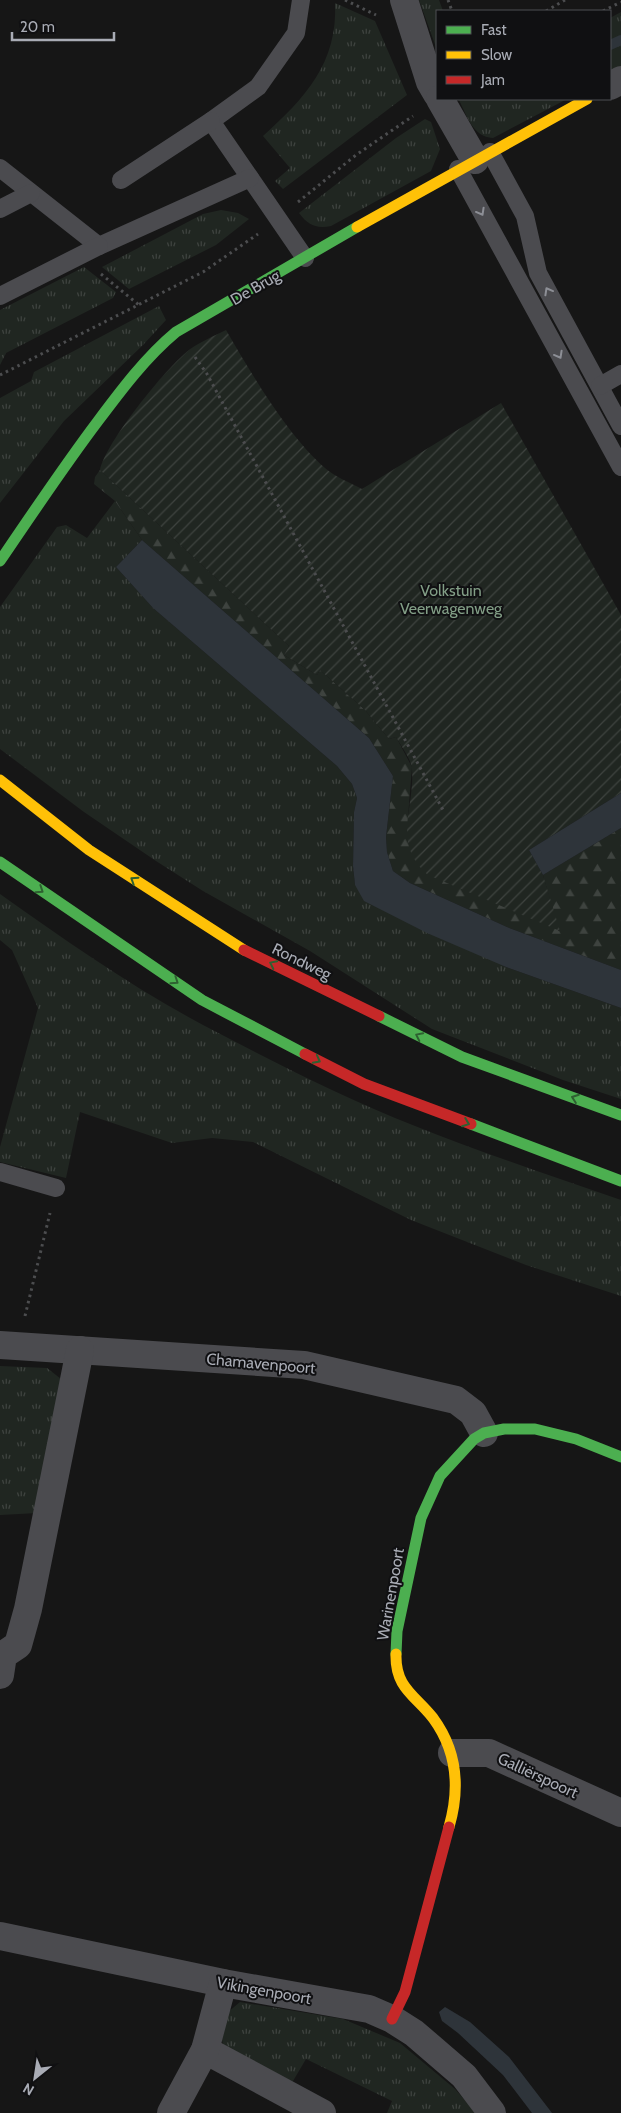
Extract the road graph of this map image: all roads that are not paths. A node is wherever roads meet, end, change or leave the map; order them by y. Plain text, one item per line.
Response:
1 (301, 0) edge
2 (404, 0) edge
3 (436, 92) edge
4 (441, 100) edge
5 (585, 100) edge
6 (211, 121) junction
7 (474, 160) junction
8 (0, 168) edge
9 (250, 178) junction
10 (121, 180) dead end
11 (31, 193) junction
12 (0, 210) edge
13 (99, 246) junction
14 (305, 258) junction
15 (0, 296) edge
16 (621, 374) edge
17 (600, 386) junction
18 (621, 426) edge
19 (621, 467) edge
20 (0, 561) edge
21 (0, 780) edge
22 (0, 862) edge
23 (621, 1115) edge
24 (0, 1172) edge
25 (621, 1180) edge
26 (56, 1188) road end
27 (9, 1345) edge
28 (80, 1350) junction
29 (484, 1433) junction
30 (621, 1456) edge
31 (1, 1661) edge
32 (452, 1753) junction
33 (621, 1813) edge
34 (0, 1936) edge
35 (223, 1983) junction
36 (392, 2019) junction
37 (205, 2050) junction
38 (171, 2113) edge
39 (322, 2113) edge
40 (492, 2113) edge

1 - 6 lane
2 - 3 street
4 - 7 street
5 - 7 street, De Brug
6 - 9 lane
6 - 10 lane
7 - 14 street, De Brug
17 -> 7 lane
7 -> 19 lane
8 - 11 lane
9 - 13 lane
9 - 14 lane
11 - 12 lane
11 - 13 lane
13 - 15 lane
14 - 20 street, De Brug
16 - 17 lane
17 - 18 lane
23 -> 21 street, Rondweg
22 -> 25 street
24 - 26 lane
27 - 28 street, Chamavenpoort
28 - 29 street, Chamavenpoort
28 - 31 street
29 - 30 street
29 - 32 street, Warinenpoort
32 - 33 street, Galliërspoort
32 - 36 street, Warinenpoort
34 - 35 street, Vikingenpoort
35 - 36 street, Vikingenpoort
35 - 37 street
36 - 40 street, Vikingenpoort
37 - 38 street
37 - 39 street

